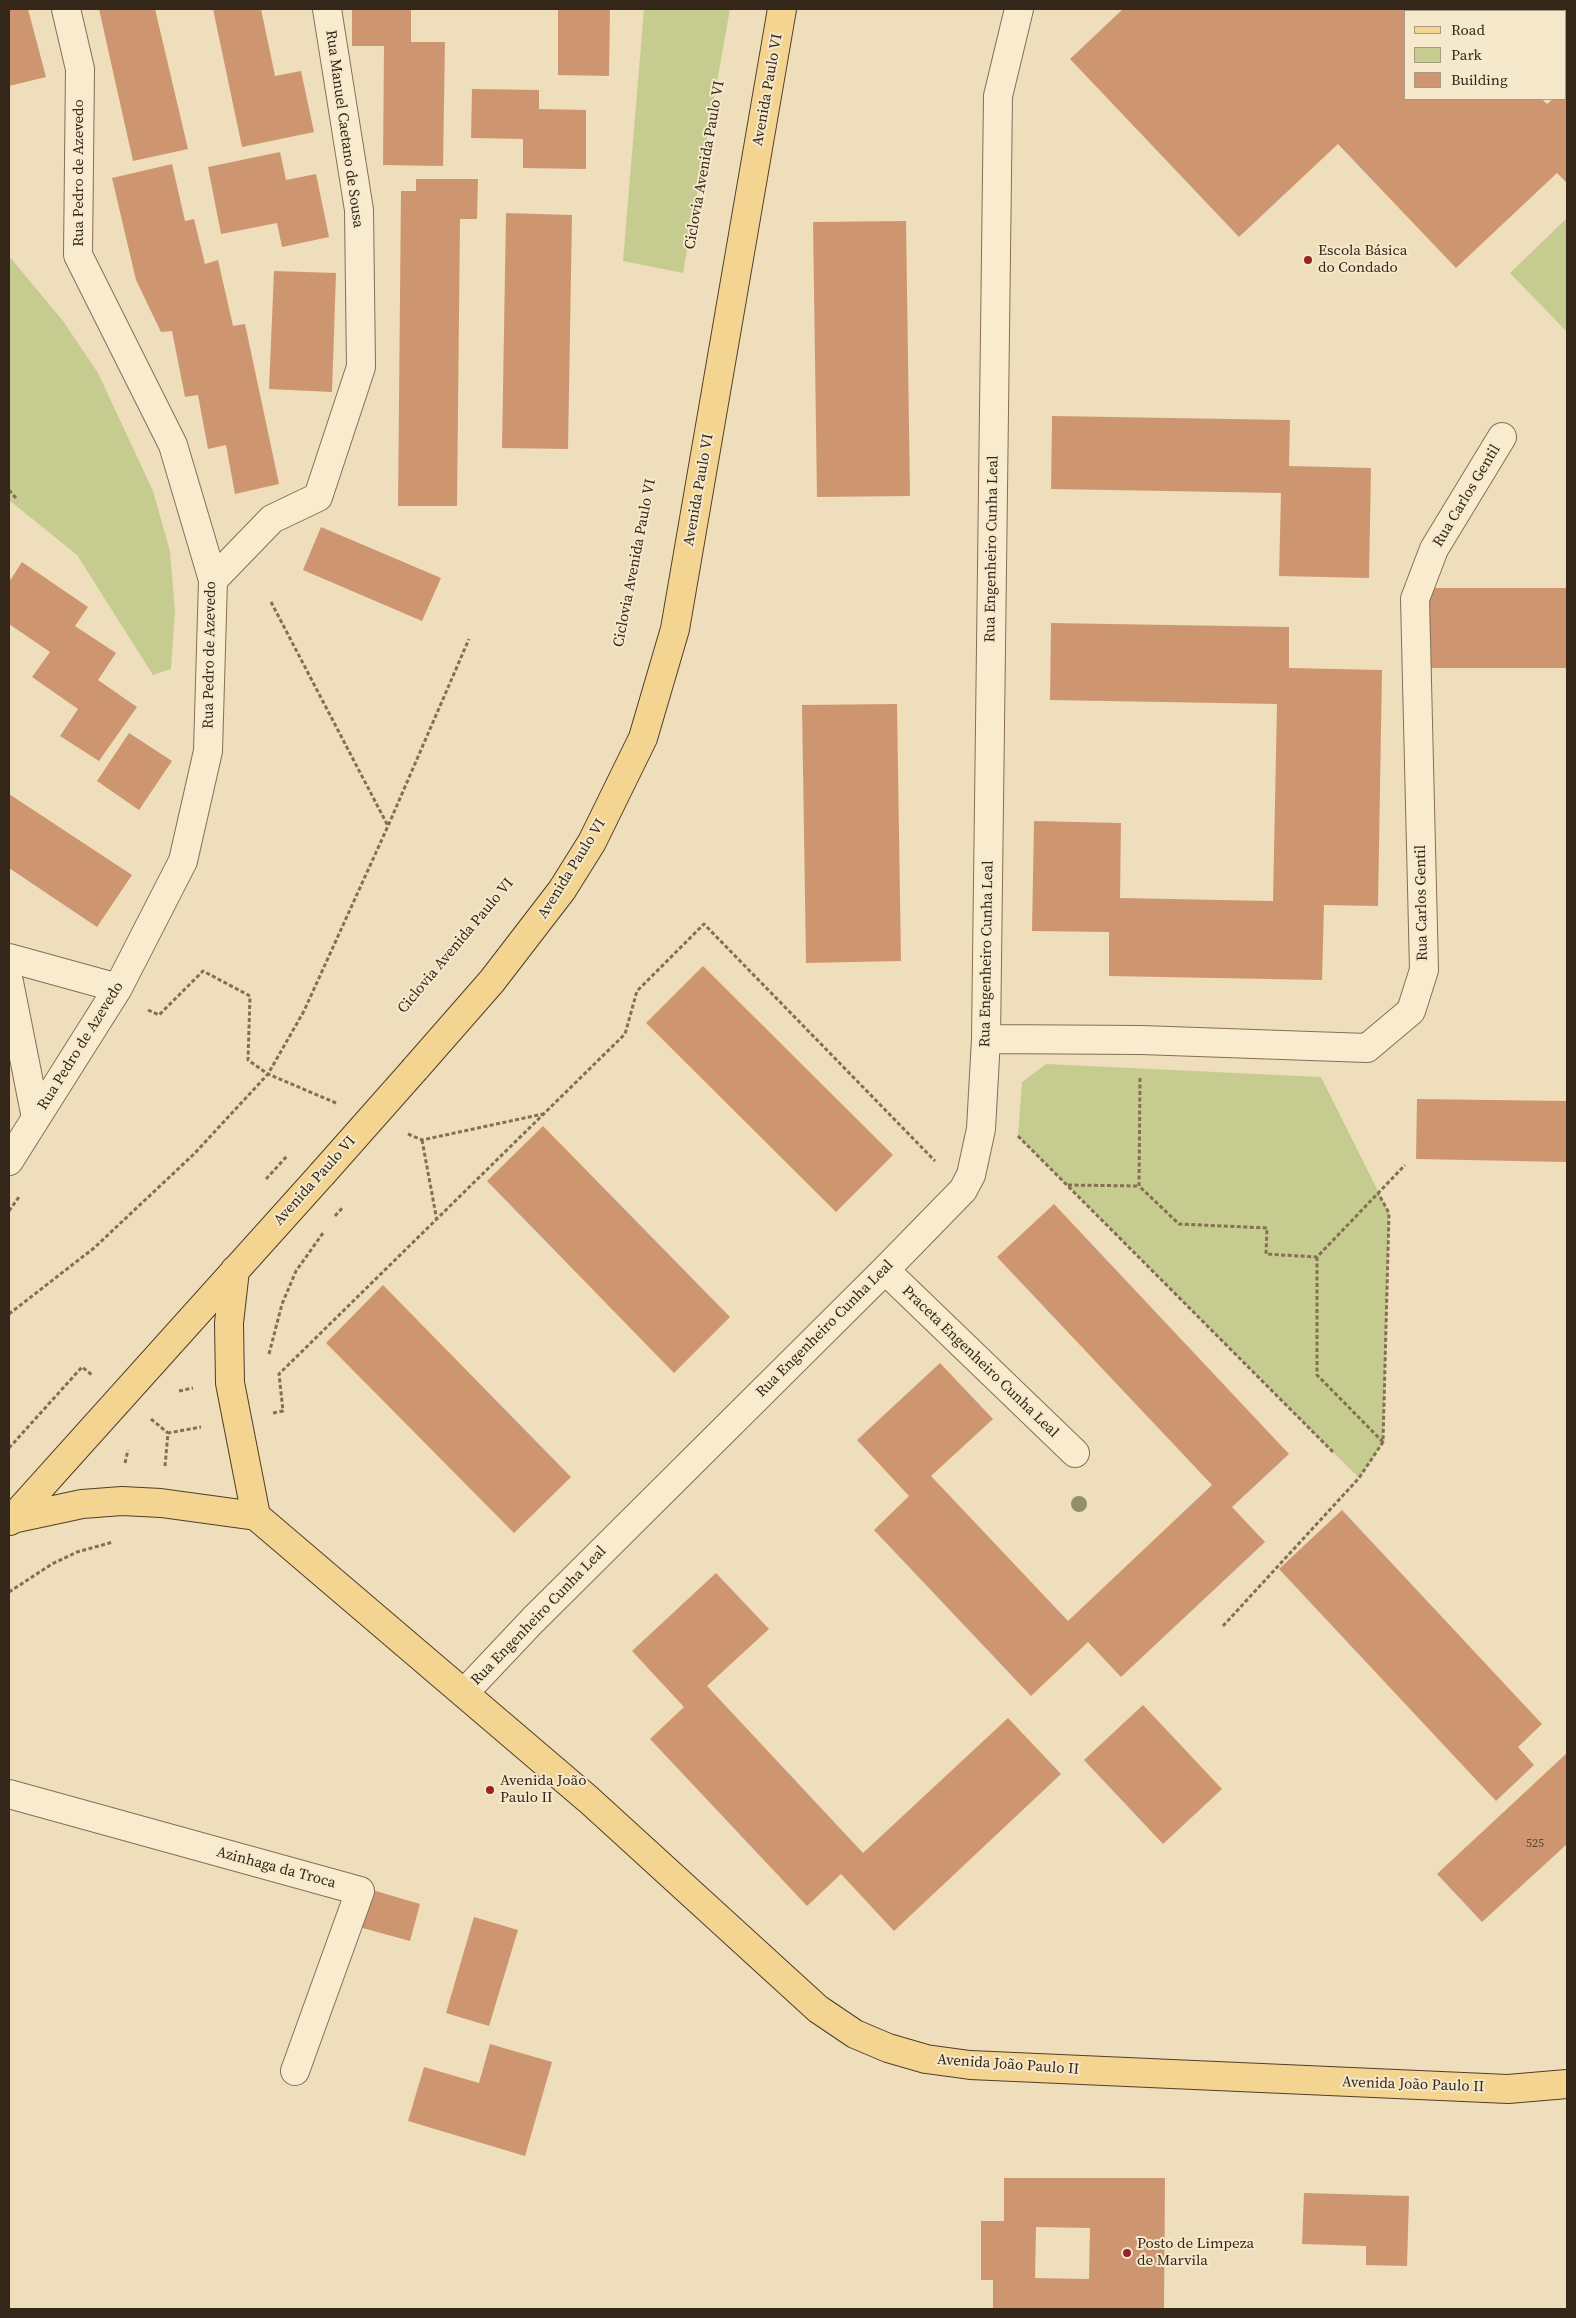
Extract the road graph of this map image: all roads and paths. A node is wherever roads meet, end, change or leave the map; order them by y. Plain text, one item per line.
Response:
1 (66, 9) edge
2 (327, 9) edge
3 (782, 9) edge
4 (1018, 9) edge
5 (1502, 437) dead end
6 (9, 490) edge
7 (16, 498) dead end
8 (213, 580) junction
9 (271, 602) dead end
10 (469, 639) dead end
11 (388, 826) junction
12 (9, 958) edge
13 (9, 982) edge
14 (118, 988) junction
15 (145, 1009) dead end
16 (986, 1039) junction
17 (1141, 1040) junction
18 (268, 1074) junction
19 (36, 1118) junction
20 (981, 1129) junction
21 (422, 1140) dead end
22 (9, 1161) edge
23 (1405, 1165) dead end
24 (1068, 1185) junction
25 (1139, 1186) junction
26 (963, 1190) junction
27 (1378, 1193) junction
28 (335, 1216) dead end
29 (437, 1221) junction
30 (329, 1224) dead end
31 (324, 1232) dead end
32 (1317, 1257) junction
33 (235, 1270) junction
34 (885, 1270) junction
35 (9, 1314) edge
36 (94, 1376) dead end
37 (230, 1383) junction
38 (175, 1396) dead end
39 (159, 1415) dead end
40 (237, 1420) junction
41 (153, 1421) junction
42 (148, 1427) dead end
43 (168, 1433) junction
44 (1383, 1442) junction
45 (131, 1446) dead end
46 (9, 1448) edge
47 (1333, 1452) dead end
48 (1075, 1454) dead end
49 (122, 1501) junction
50 (161, 1503) junction
51 (256, 1516) junction
52 (10, 1520) edge
53 (9, 1592) edge
54 (1223, 1626) dead end
55 (464, 1693) junction
56 (9, 1794) edge
57 (295, 2070) dead end
58 (1567, 2084) edge

1 - 8 street, Rua Pedro de Azevedo
2 - 8 street, Rua Manuel Caetano de Sousa
3 - 33 main road, Avenida Paulo VI, bridge
4 - 16 street, Rua Engenheiro Cunha Leal
5 - 17 street, Rua Carlos Gentil
6 - 7 path
8 - 14 street, Rua Pedro de Azevedo
9 - 11 path
10 - 11 path
11 - 18 path
12 - 14 street
13 - 19 street
14 - 19 street, Rua Pedro de Azevedo
15 - 18 path
16 - 17 street, Rua Carlos Gentil
16 - 20 street, Rua Engenheiro Cunha Leal
17 - 25 path
18 - 35 path
19 - 22 street, Rua Pedro de Azevedo
20 - 24 path
20 - 26 street, Rua Engenheiro Cunha Leal
21 - 29 path
23 - 27 path
24 - 25 path
24 - 47 path
25 - 32 path
26 - 29 path
26 - 34 street, Rua Engenheiro Cunha Leal
27 - 32 path
27 - 44 path
28 - 30 path
29 - 40 path
31 - 37 path
32 - 44 path
33 - 37 main road
33 - 52 main road, Avenida Paulo VI
34 - 48 street, Praceta Engenheiro Cunha Leal
34 - 55 street, Rua Engenheiro Cunha Leal
36 - 46 path
37 - 38 path
37 - 40 main road
39 - 41 path
40 - 43 path
40 - 51 main road
41 - 42 path
41 - 43 path
43 - 50 path
44 - 54 path
45 - 49 path
49 - 50 main road
49 - 52 main road
49 - 53 path
50 - 51 main road
51 - 55 main road, Avenida João Paulo II
55 - 58 main road, Avenida João Paulo II
56 - 57 street, Azinhaga da Troca

